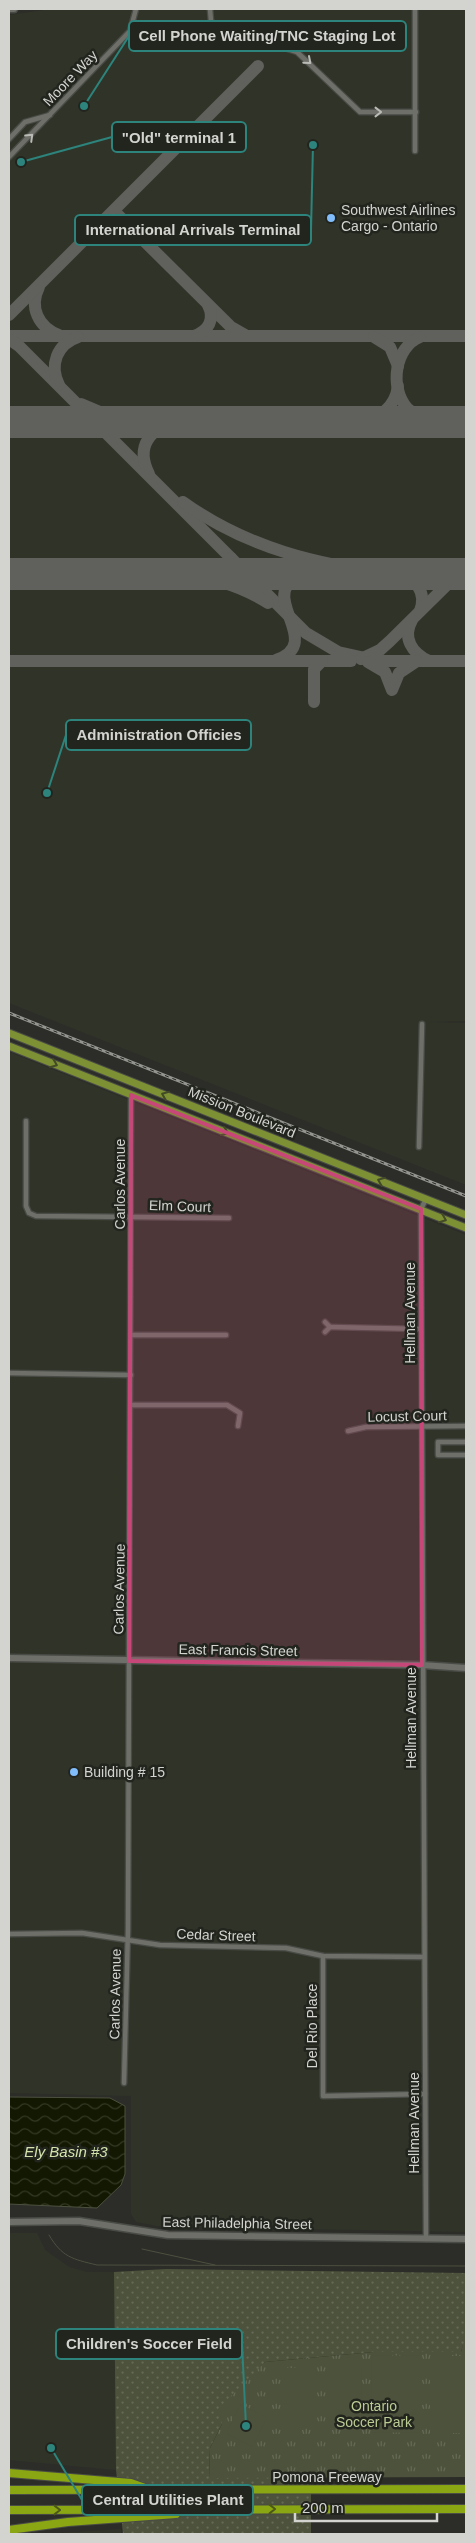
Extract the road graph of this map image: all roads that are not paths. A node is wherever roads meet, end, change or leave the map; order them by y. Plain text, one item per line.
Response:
1 (14, 9) edge
2 (136, 9) edge
3 (210, 9) edge
4 (416, 9) edge
5 (9, 10) edge
6 (416, 112) junction
7 (50, 115) junction
8 (9, 138) edge
9 (416, 151) dead end
10 (9, 157) edge
11 (422, 1024) dead end
12 (9, 1033) edge
13 (9, 1046) edge
14 (131, 1095) junction
15 (26, 1121) dead end
16 (419, 1147) dead end
17 (426, 1199) junction
18 (421, 1209) junction
19 (466, 1215) edge
20 (132, 1216) junction
21 (228, 1218) dead end
22 (466, 1228) edge
23 (325, 1322) dead end
24 (330, 1327) junction
25 (421, 1329) junction
26 (325, 1332) dead end
27 (131, 1335) junction
28 (226, 1335) dead end
29 (9, 1372) edge
30 (131, 1375) junction
31 (131, 1405) junction
32 (238, 1426) dead end
33 (466, 1426) edge
34 (422, 1428) junction
35 (348, 1431) dead end
36 (466, 1442) edge
37 (466, 1455) edge
38 (9, 1658) edge
39 (129, 1661) junction
40 (422, 1665) junction
41 (466, 1668) edge
42 (9, 1934) edge
43 (128, 1938) junction
44 (323, 1956) junction
45 (424, 1957) junction
46 (124, 2083) dead end
47 (425, 2094) junction
48 (9, 2222) edge
49 (426, 2239) junction
50 (466, 2239) edge
51 (9, 2473) edge
52 (466, 2489) edge
53 (9, 2490) edge
54 (152, 2491) junction
55 (237, 2509) junction
56 (466, 2509) edge
57 (9, 2510) edge
58 (9, 2530) edge

1 - 5 street
2 - 7 street, Moore Way
3 -> 6 street
4 - 6 street
6 - 9 street
7 - 8 street
10 -> 7 street, Moore Way
11 - 16 street
17 -> 12 main road, Mission Boulevard
13 -> 14 main road, Mission Boulevard
14 -> 18 main road, Mission Boulevard
14 - 20 street, Carlos Avenue
15 - 20 street, Elm Court
17 - 18 street, Hellman Avenue
17 - 19 main road, Mission Boulevard
18 -> 22 main road, Mission Boulevard
18 - 25 street, Hellman Avenue
20 - 21 street, Elm Court
20 - 27 street, Carlos Avenue
23 - 24 street
24 - 25 street
24 - 26 street
25 - 34 street, Hellman Avenue
27 - 28 street
27 - 30 street, Carlos Avenue
29 - 30 street
30 - 31 street, Carlos Avenue
31 - 32 street
31 - 39 street, Carlos Avenue
33 - 34 street, Locust Court
34 - 35 street, Locust Court
34 - 40 street, Hellman Avenue
36 - 37 street
38 - 39 street, East Francis Street
39 - 40 street, East Francis Street
39 - 43 street, Carlos Avenue
40 - 41 street, East Francis Street
40 - 45 street, Hellman Avenue
42 - 43 street, Cedar Street
43 - 44 street, Cedar Street
43 - 46 street, Carlos Avenue
44 - 45 street, Cedar Street
44 - 47 street, Del Rio Place
45 - 47 street, Hellman Avenue
47 - 49 street, Hellman Avenue
48 - 49 street, East Philadelphia Street
49 - 50 street, East Philadelphia Street
51 - 54 highway
52 - 54 highway, Pomona Freeway
53 - 54 highway, Pomona Freeway
55 -> 56 highway
57 -> 55 highway
55 - 58 highway

